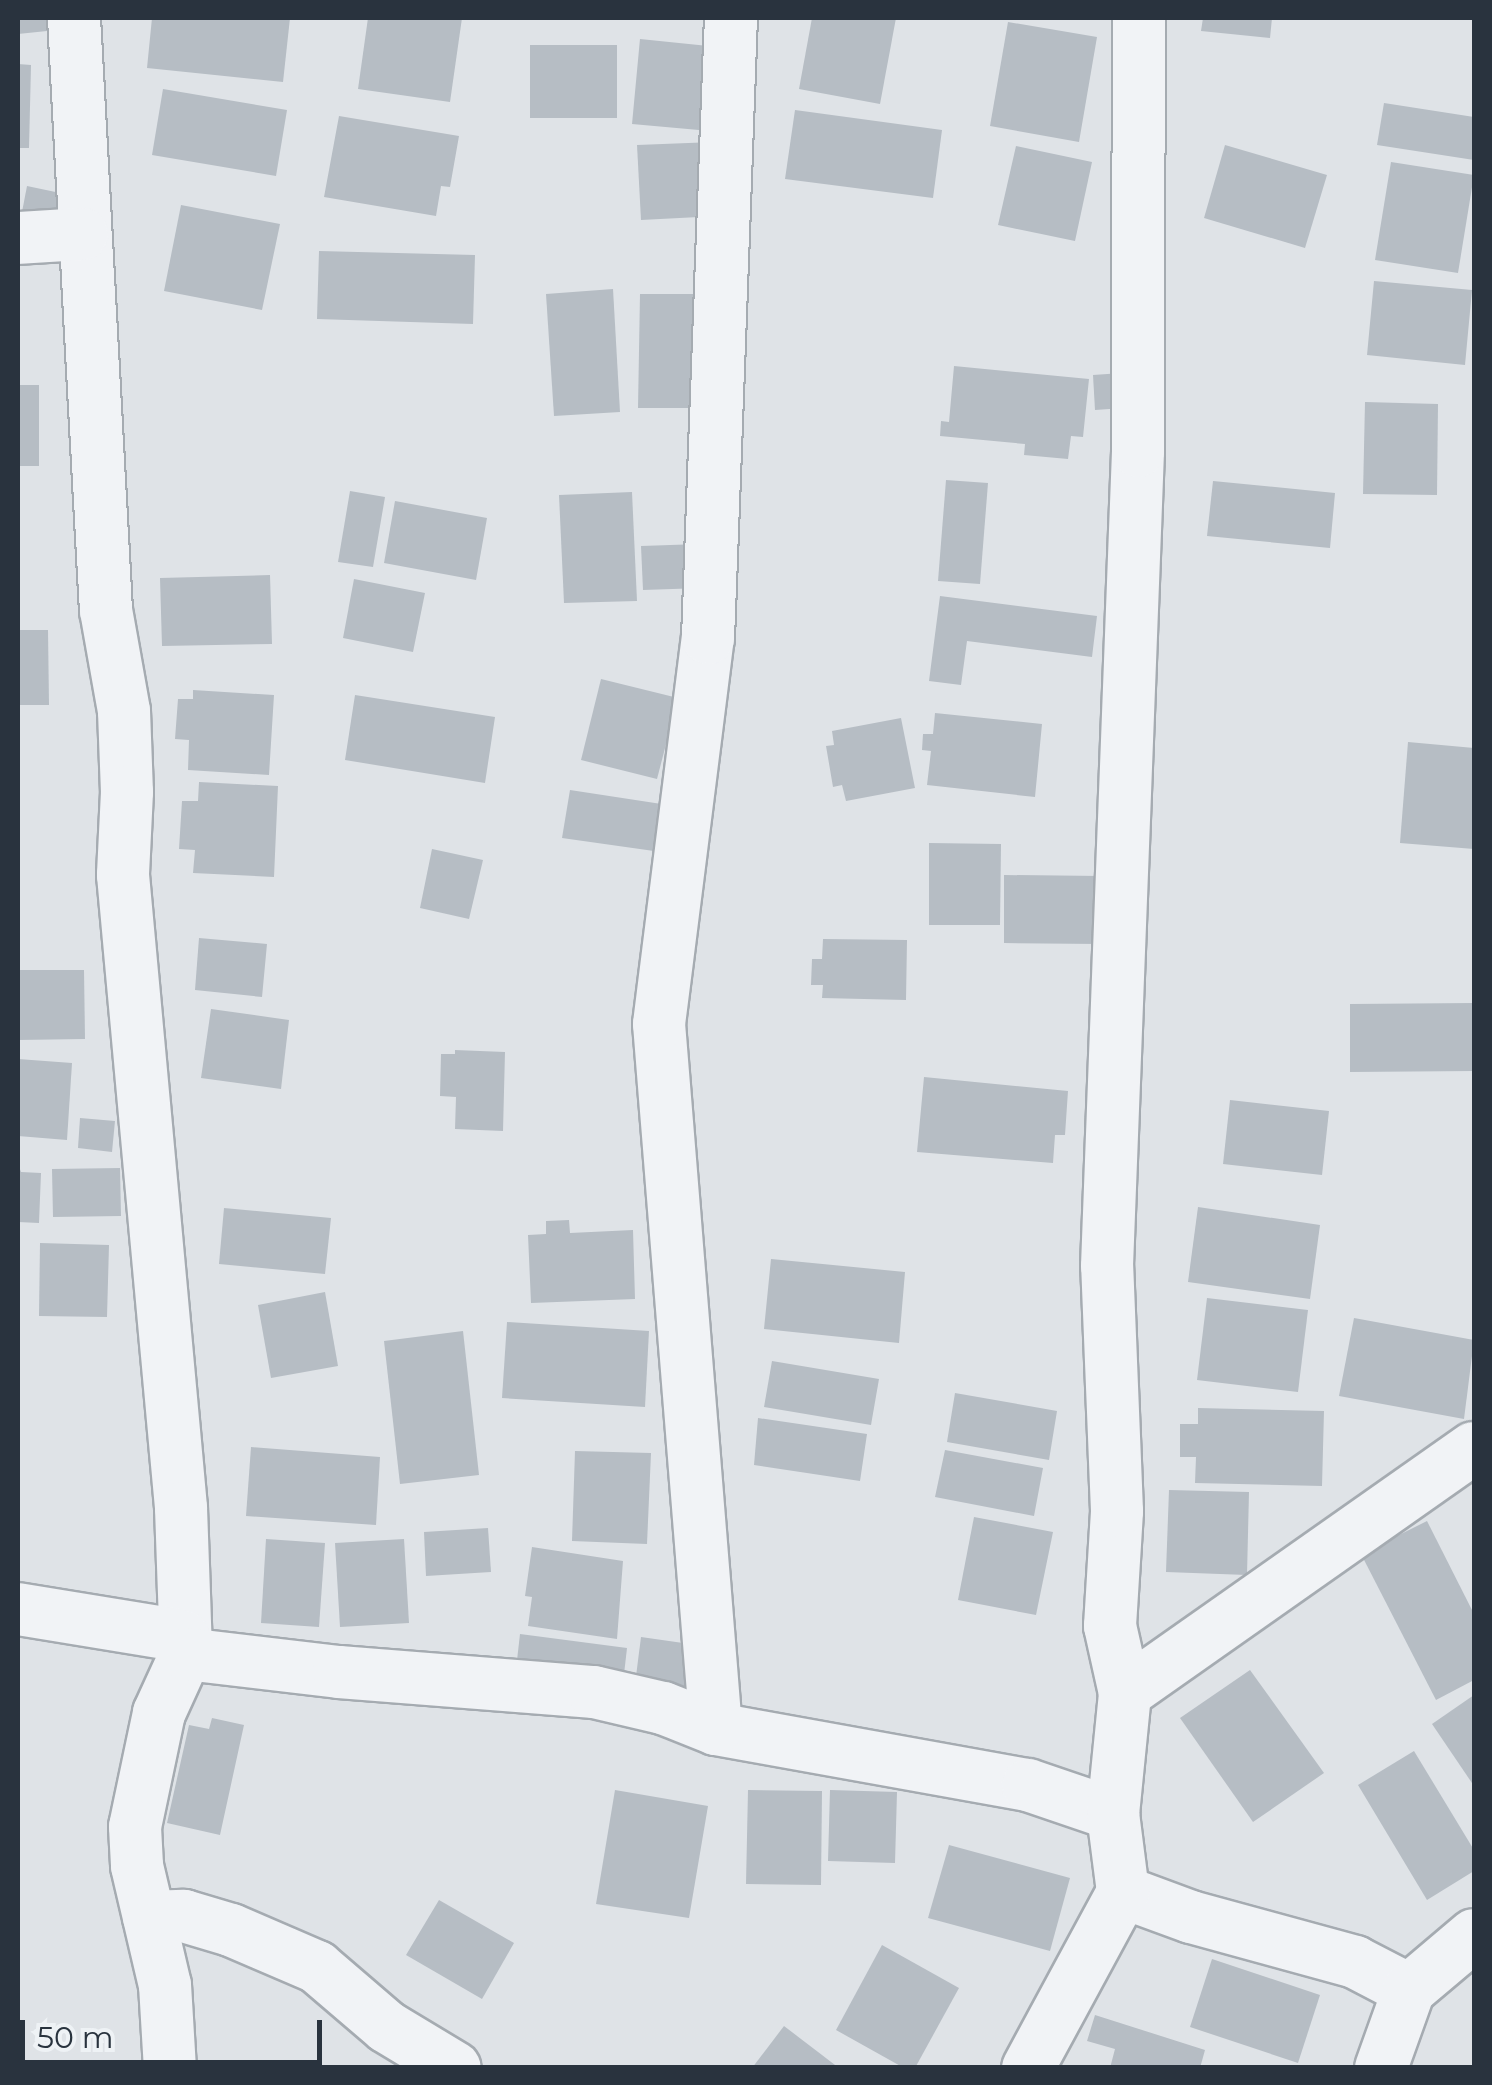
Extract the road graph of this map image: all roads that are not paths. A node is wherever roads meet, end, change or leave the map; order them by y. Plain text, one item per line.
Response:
1 (74, 18) edge
2 (731, 18) edge
3 (1138, 18) edge
4 (82, 234) junction
5 (18, 238) edge
6 (1474, 1448) edge
7 (18, 1609) edge
8 (185, 1645) junction
9 (1125, 1693) junction
10 (716, 1729) junction
11 (1113, 1814) junction
12 (1124, 1892) junction
13 (148, 1917) junction
14 (1474, 1935) edge
15 (1409, 1990) junction
16 (170, 2068) edge
17 (456, 2068) edge
18 (1028, 2068) edge
19 (1381, 2068) edge

1 - 4 street
2 - 10 street
3 - 9 street
4 - 5 street
4 - 8 street
6 - 9 street
7 - 8 street
8 - 10 street
8 - 13 street
9 - 11 street
10 - 11 street
11 - 12 street
12 - 15 street
12 - 18 street
13 - 16 street
13 - 17 street
14 - 15 street
15 - 19 street

